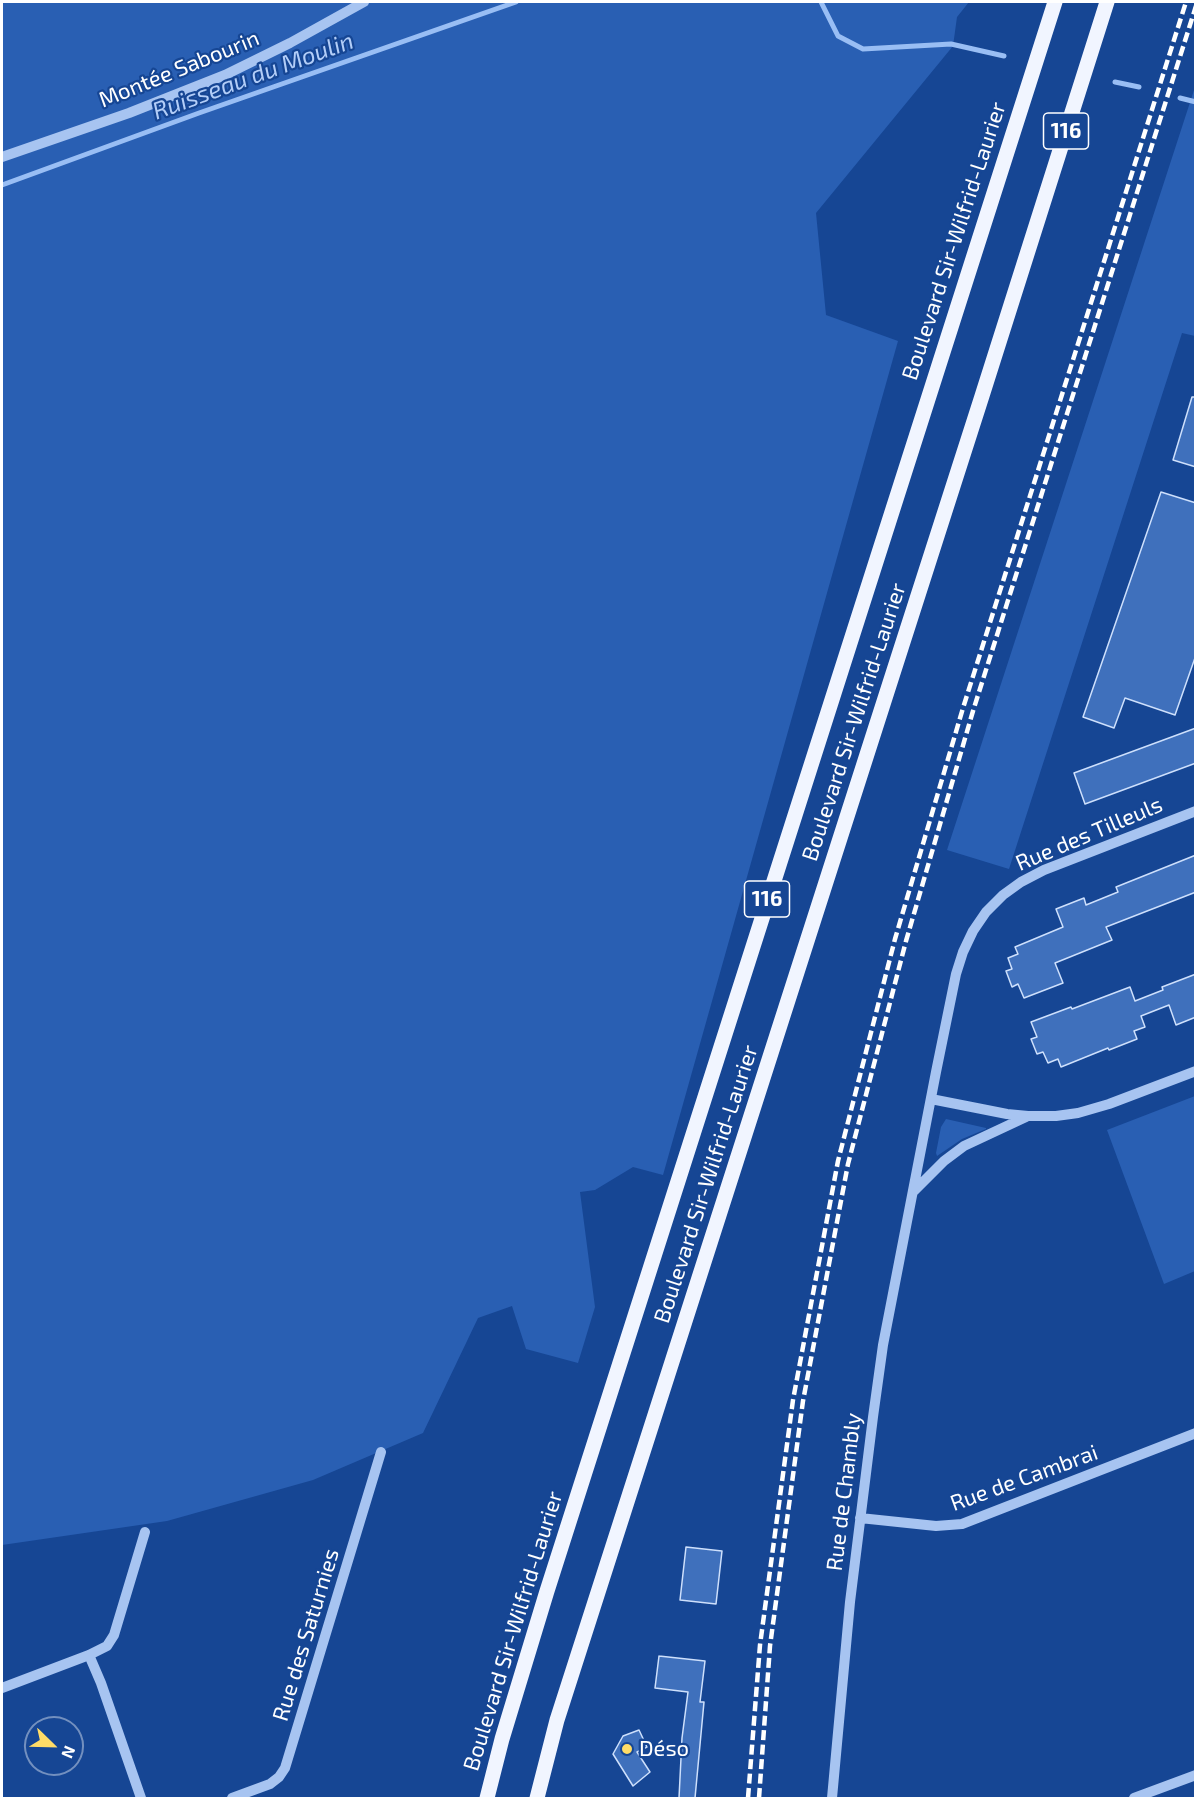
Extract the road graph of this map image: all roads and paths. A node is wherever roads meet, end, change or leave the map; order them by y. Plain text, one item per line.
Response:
1 (364, 2) edge
2 (1055, 2) edge
3 (1107, 2) edge
4 (2, 157) edge
5 (1196, 811) edge
6 (1196, 1071) edge
7 (931, 1099) junction
8 (1028, 1116) junction
9 (913, 1192) junction
10 (1196, 1433) edge
11 (381, 1452) dead end
12 (860, 1518) junction
13 (145, 1532) dead end
14 (89, 1655) junction
15 (2, 1688) edge
16 (1196, 1775) edge
17 (141, 1798) edge
18 (232, 1798) edge
19 (487, 1798) edge
20 (537, 1798) edge
21 (832, 1798) edge
22 (1134, 1798) edge

1 - 4 street, Montée Sabourin
2 - 19 main road, Boulevard Sir-Wilfrid-Laurier / 116
3 - 20 main road, Boulevard Sir-Wilfrid-Laurier / 116
5 - 7 street, Rue des Tilleuls
6 - 8 street
7 - 8 street
7 - 9 street, Rue de Chambly
8 - 9 street
9 - 12 street, Rue de Chambly
10 - 12 street, Rue de Cambrai
11 - 18 street, Rue des Saturnies
12 - 21 street, Rue de Chambly
13 - 14 street
14 - 15 street
14 - 17 street
16 - 22 street

